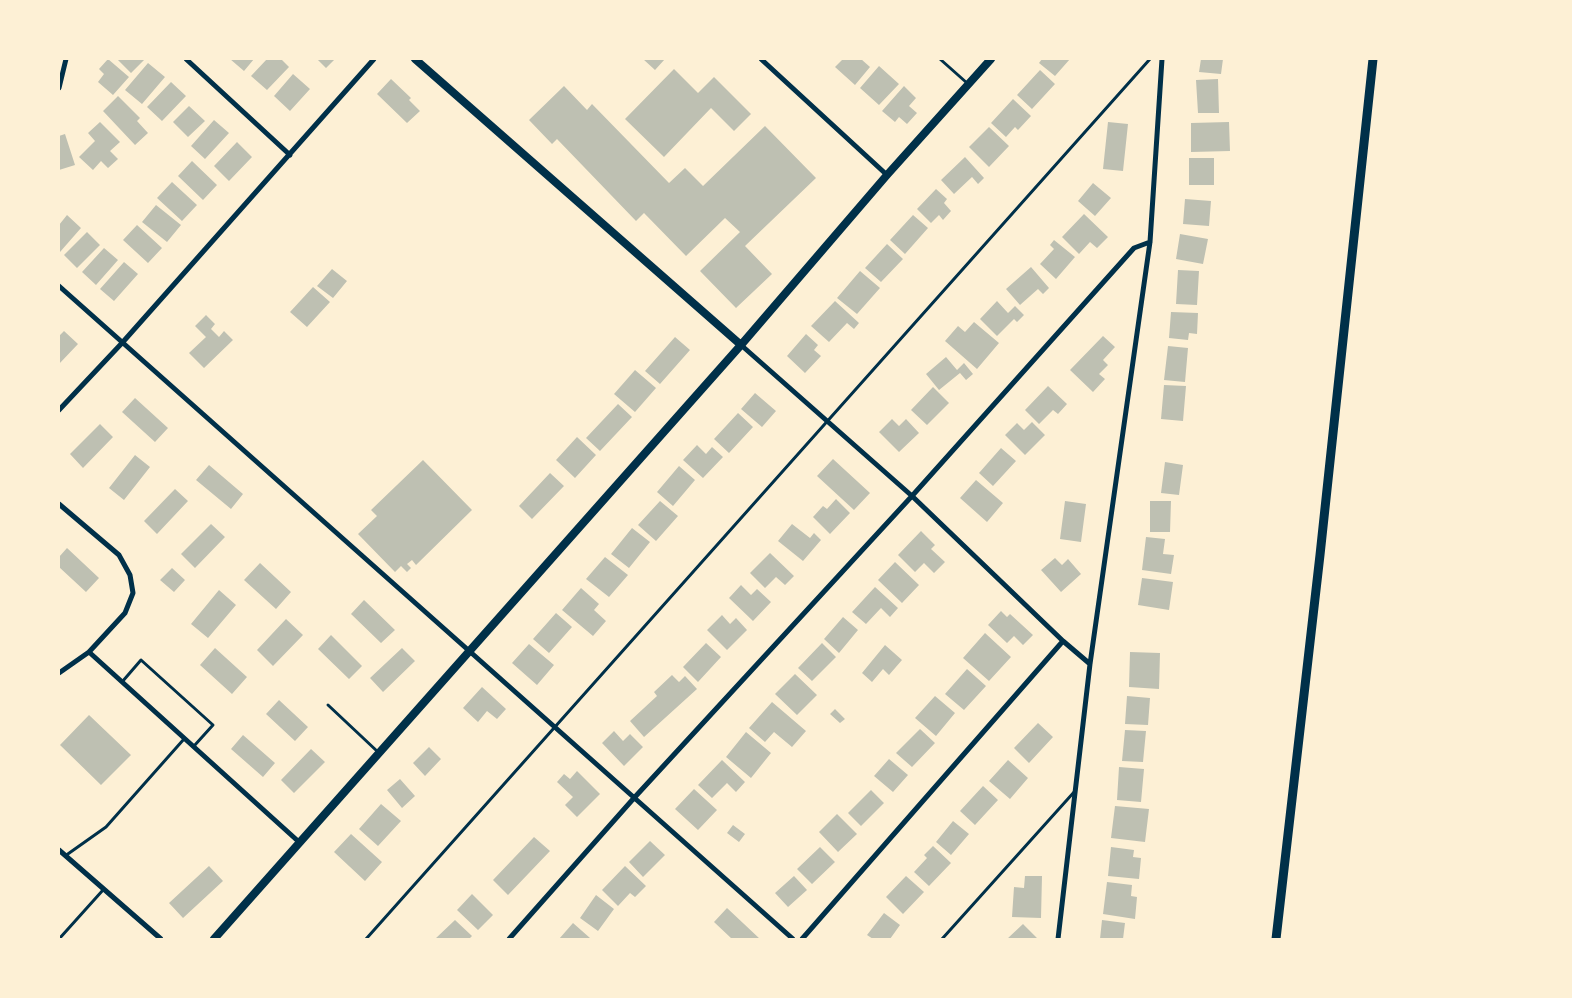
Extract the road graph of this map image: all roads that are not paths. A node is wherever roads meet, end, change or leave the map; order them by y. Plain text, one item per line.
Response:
1 (66, 59) edge
2 (186, 59) edge
3 (374, 59) edge
4 (414, 59) edge
5 (761, 59) edge
6 (940, 59) edge
7 (991, 59) edge
8 (1150, 59) edge
9 (1162, 59) edge
10 (1373, 59) edge
11 (968, 84) junction
12 (59, 88) edge
13 (290, 155) junction
14 (887, 175) junction
15 (1150, 242) junction
16 (59, 286) edge
17 (122, 342) junction
18 (741, 345) junction
19 (59, 410) edge
20 (828, 421) junction
21 (912, 496) junction
22 (59, 504) edge
23 (1063, 641) junction
24 (89, 652) junction
25 (469, 652) junction
26 (1090, 664) junction
27 (59, 673) edge
28 (122, 682) junction
29 (328, 705) dead end
30 (555, 727) junction
31 (184, 738) junction
32 (194, 746) junction
33 (379, 753) junction
34 (1076, 790) junction
35 (634, 798) junction
36 (299, 842) junction
37 (59, 850) edge
38 (65, 856) junction
39 (103, 890) junction
40 (59, 939) edge
41 (161, 939) edge
42 (214, 939) edge
43 (366, 939) edge
44 (509, 939) edge
45 (793, 939) edge
46 (802, 939) edge
47 (942, 939) edge
48 (1058, 939) edge
49 (1276, 939) edge

1 - 12 street
2 - 13 street
3 - 13 street
4 - 18 street
5 - 14 street
6 - 11 lane
7 - 11 street
8 - 20 lane
9 - 15 street
10 - 49 main road
11 - 14 street
13 - 17 street
14 - 18 street
15 - 21 street
15 - 26 street
16 - 17 street
17 - 19 street
17 - 25 street
18 - 20 street
18 - 25 street
20 - 21 street
20 - 30 lane
21 - 23 street
21 - 35 street
22 - 24 street
23 - 26 street
23 - 46 street
24 - 27 street
24 - 28 street
25 - 30 street
25 - 33 street
26 - 34 street
28 - 31 street
28 - 32 lane
29 - 33 lane
30 - 35 street
30 - 43 lane
31 - 32 street
31 - 38 lane
32 - 36 street
33 - 36 street
34 - 47 lane
34 - 48 street
35 - 44 street
35 - 45 street
36 - 42 street
37 - 38 street
38 - 39 street
39 - 40 lane
39 - 41 street

